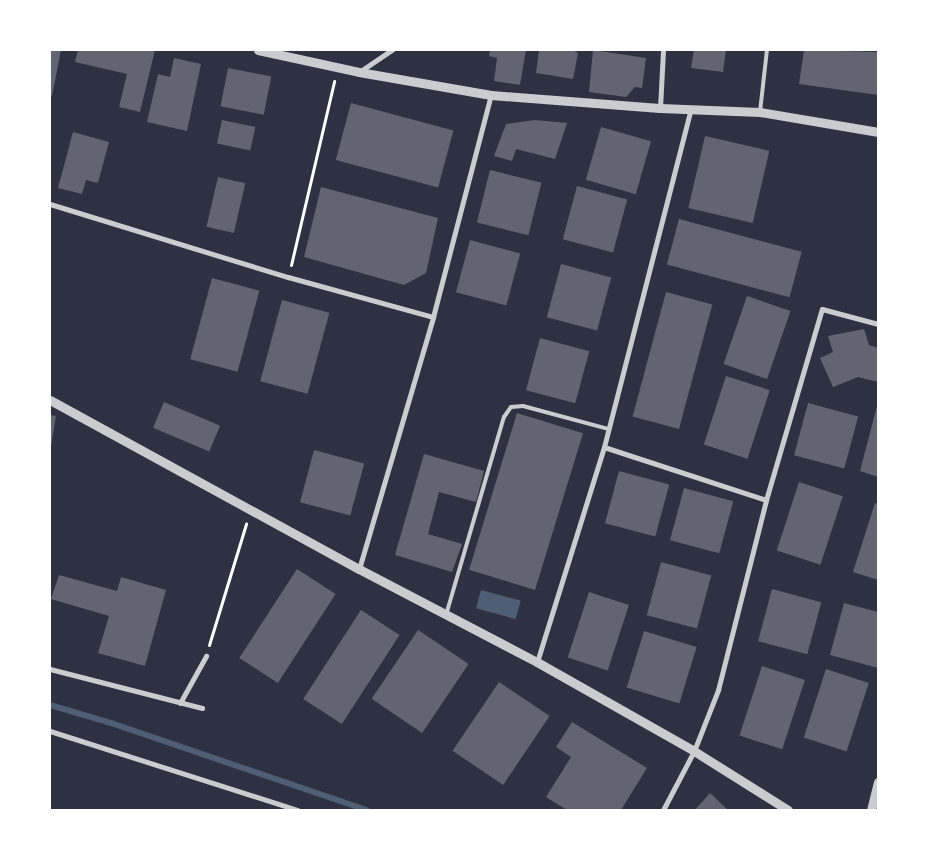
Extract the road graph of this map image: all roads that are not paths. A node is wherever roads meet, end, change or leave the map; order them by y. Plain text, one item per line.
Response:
1 (258, 50) edge
2 (392, 50) edge
3 (663, 50) edge
4 (767, 50) edge
5 (359, 72) junction
6 (491, 95) junction
7 (660, 108) junction
8 (691, 109) junction
9 (760, 112) junction
10 (878, 132) edge
11 (50, 204) edge
12 (434, 317) junction
13 (878, 324) edge
14 (50, 400) edge
15 (608, 429) junction
16 (604, 447) junction
17 (766, 500) junction
18 (359, 569) junction
19 (446, 615) junction
20 (206, 656) road end
21 (537, 662) junction
22 (50, 669) edge
23 (180, 703) junction
24 (202, 708) dead end
25 (50, 731) edge
26 (694, 751) junction
27 (878, 782) edge
28 (298, 810) edge
29 (663, 810) edge
30 (788, 810) edge
31 (871, 810) edge

1 - 5 street
2 - 5 street
3 - 7 street
4 - 9 lane
5 - 6 street
6 - 7 street
6 - 12 street
7 - 8 street
8 - 9 street
8 - 15 street
9 - 10 street
11 - 12 street
12 - 18 street
13 - 17 street
14 - 18 street
15 - 16 street
15 - 19 lane
16 - 17 street
16 - 21 street
17 - 26 street
18 - 19 street
19 - 21 street
20 - 23 street
21 - 26 street
22 - 23 street
23 - 24 street
25 - 28 street
26 - 29 street
26 - 30 street
27 - 31 street

